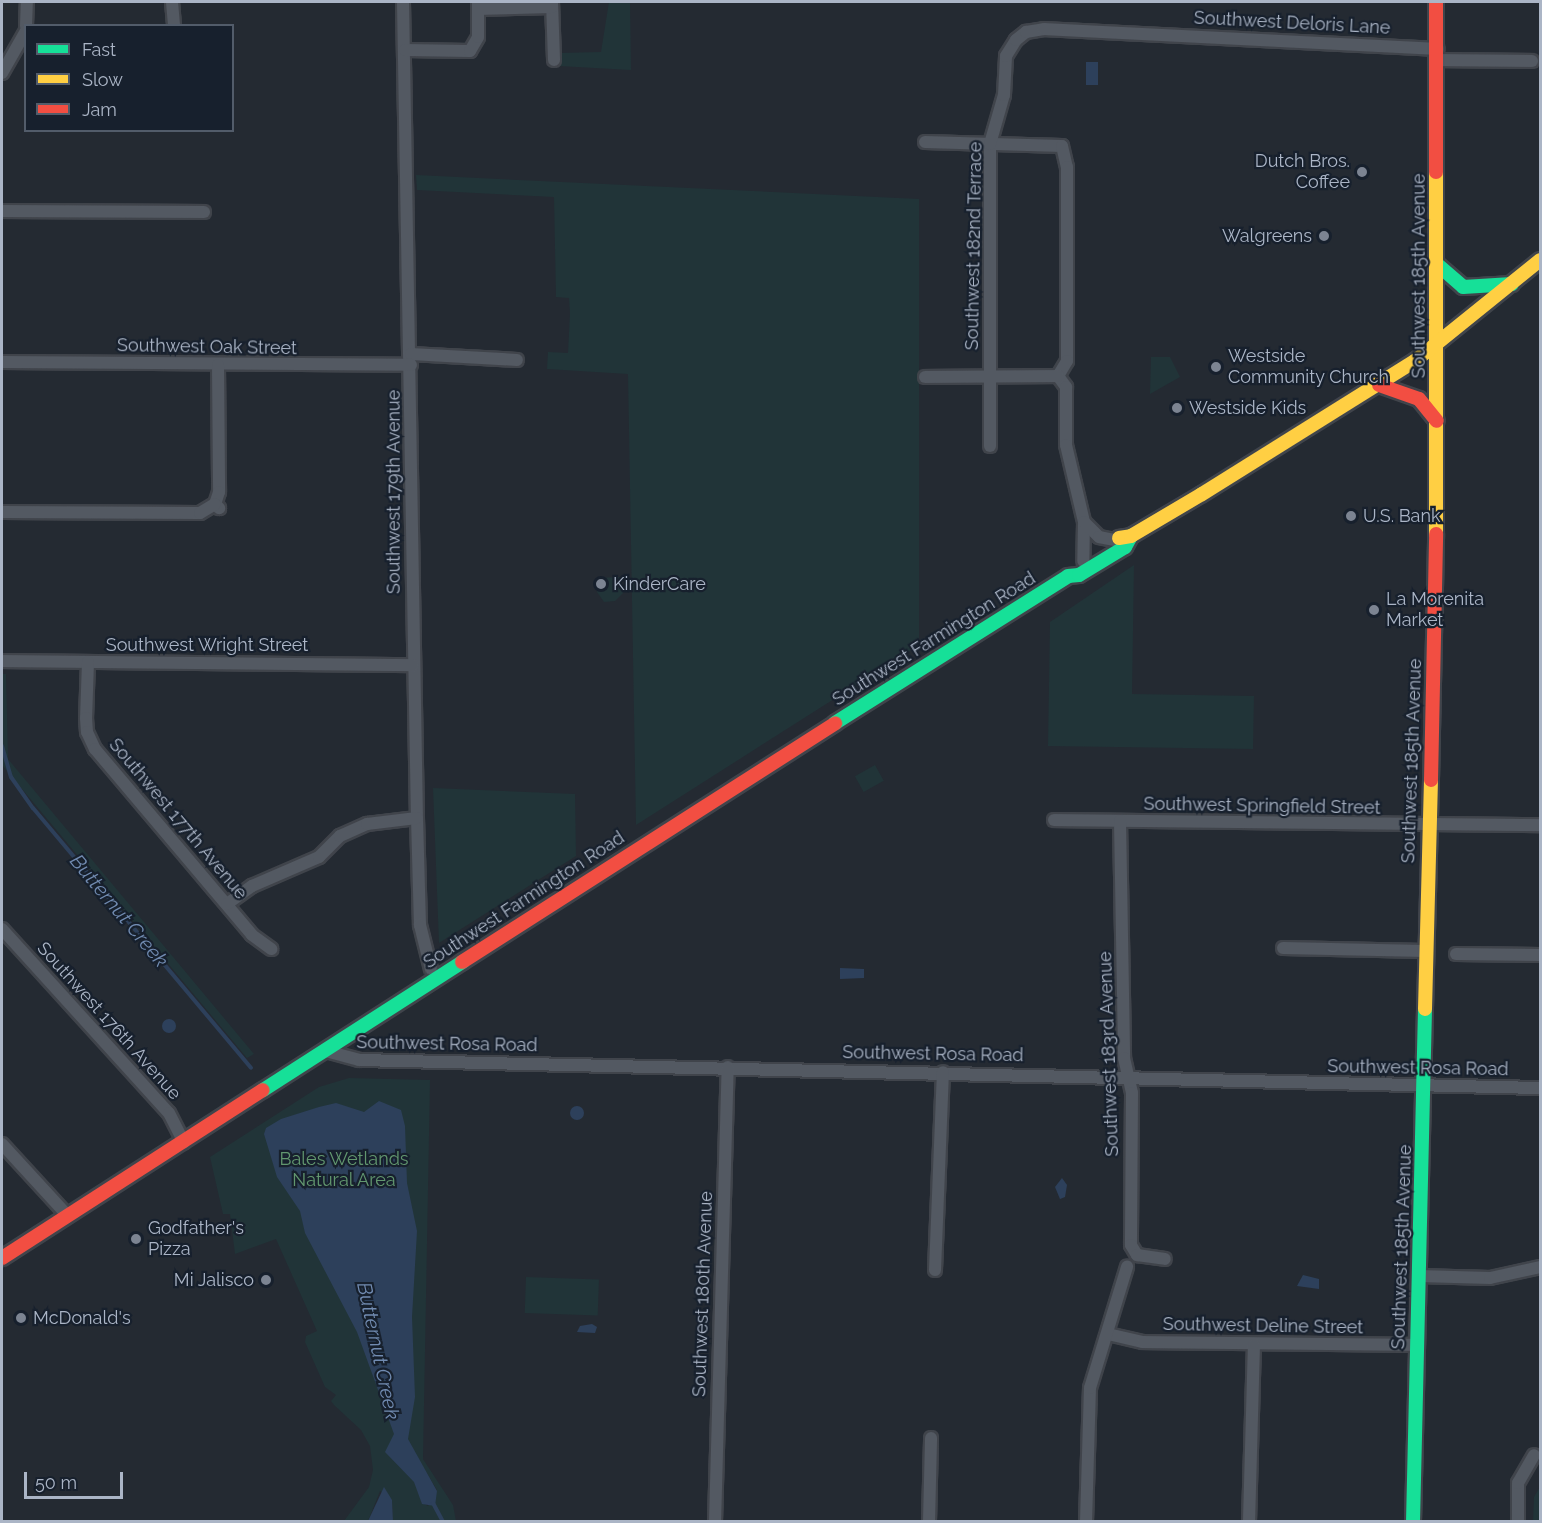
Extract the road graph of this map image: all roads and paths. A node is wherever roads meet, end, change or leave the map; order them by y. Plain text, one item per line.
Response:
1 (27, 2) edge
2 (172, 2) edge
3 (403, 2) edge
4 (1436, 2) edge
5 (552, 4) edge
6 (478, 5) edge
7 (26, 24) edge
8 (174, 24) edge
9 (24, 34) edge
10 (1008, 48) joint
11 (405, 50) junction
12 (1437, 54) junction
13 (554, 60) dead end
14 (1532, 60) dead end
15 (2, 73) edge
16 (925, 142) dead end
17 (990, 144) junction
18 (2, 211) edge
19 (204, 212) dead end
20 (1540, 260) edge
21 (1438, 266) junction
22 (1512, 284) junction
23 (1438, 344) junction
24 (411, 359) junction
25 (517, 360) dead end
26 (2, 362) edge
27 (218, 365) junction
28 (1058, 376) junction
29 (925, 377) dead end
30 (990, 377) junction
31 (1379, 385) junction
32 (1437, 422) junction
33 (990, 446) dead end
34 (2, 512) edge
35 (1084, 522) junction
36 (1131, 536) junction
37 (1115, 540) junction
38 (1083, 561) junction
39 (1068, 576) junction
40 (2, 661) edge
41 (88, 662) junction
42 (413, 665) junction
43 (417, 818) junction
44 (1054, 820) dead end
45 (1120, 821) junction
46 (1540, 825) edge
47 (1427, 826) junction
48 (227, 904) junction
49 (2, 928) edge
50 (1283, 948) dead end
51 (271, 949) dead end
52 (1425, 951) junction
53 (1456, 954) dead end
54 (1540, 955) edge
55 (434, 974) junction
56 (326, 1051) junction
57 (728, 1067) junction
58 (943, 1072) junction
59 (1129, 1077) junction
60 (1425, 1088) junction
61 (1540, 1088) edge
62 (184, 1142) junction
63 (2, 1144) edge
64 (67, 1215) junction
65 (2, 1258) edge
66 (1165, 1259) dead end
67 (1127, 1267) dead end
68 (1540, 1267) edge
69 (935, 1270) dead end
70 (1419, 1276) junction
71 (1108, 1334) junction
72 (1254, 1345) junction
73 (1418, 1345) junction
74 (931, 1438) dead end
75 (1534, 1455) dead end
76 (715, 1521) edge
77 (929, 1521) edge
78 (1086, 1521) edge
79 (1249, 1521) edge
80 (1413, 1521) edge
81 (1518, 1521) edge

1 - 7 street
2 - 8 street
3 - 11 street, Southwest 179th Avenue
4 - 12 main road, Southwest 185th Avenue
5 - 6 street
5 - 13 street
6 - 11 street
9 - 15 street
10 - 12 street, Southwest Deloris Lane
10 - 17 street, Southwest 182nd Terrace
11 - 24 street, Southwest 179th Avenue
12 - 14 street, Southwest Deloris Lane
12 - 21 main road, Southwest 185th Avenue
16 - 17 street
17 - 28 street
17 - 30 street, Southwest 182nd Terrace
18 - 19 street
20 - 22 main road, Southwest Farmington Road
21 - 22 main road
21 - 23 main road, Southwest 185th Avenue
22 - 23 main road, Southwest Farmington Road
23 - 31 main road, Southwest Farmington Road
23 - 32 main road, Southwest 185th Avenue
24 - 25 street, Southwest Oak Street
24 - 27 street, Southwest Oak Street
24 - 42 street, Southwest 179th Avenue
26 - 27 street, Southwest Oak Street
27 - 34 street
28 - 30 street
28 - 35 street
29 - 30 street
30 - 33 street, Southwest 182nd Terrace
31 - 32 main road
31 - 36 main road, Southwest Farmington Road
32 - 47 main road, Southwest 185th Avenue
35 - 37 street
35 - 38 street
36 - 37 main road, Southwest Farmington Road
36 - 39 main road, Southwest Farmington Road
37 - 38 main road, Southwest Farmington Road
38 - 39 main road, Southwest Farmington Road
39 - 55 main road, Southwest Farmington Road
40 - 41 street, Southwest Wright Street
41 - 42 street, Southwest Wright Street
41 - 48 street, Southwest 177th Avenue
42 - 43 street, Southwest 179th Avenue
43 - 48 street
43 - 55 street, Southwest 179th Avenue
44 - 45 street, Southwest Springfield Street
45 - 47 street, Southwest Springfield Street
45 - 59 street, Southwest 183rd Avenue
46 - 47 street, Southwest Springfield Street
47 - 52 main road, Southwest 185th Avenue
48 - 51 street, Southwest 177th Avenue
49 - 62 street, Southwest 176th Avenue
50 - 52 street
52 - 60 main road, Southwest 185th Avenue
53 - 54 street
55 - 56 main road, Southwest Farmington Road
56 - 57 street, Southwest Rosa Road
56 - 62 main road, Southwest Farmington Road
57 - 58 street, Southwest Rosa Road
57 - 76 street, Southwest 180th Avenue
58 - 59 street, Southwest Rosa Road
58 - 69 street
59 - 60 street, Southwest Rosa Road
59 - 66 street, Southwest 183rd Avenue
60 - 61 street, Southwest Rosa Road
60 - 70 main road, Southwest 185th Avenue
62 - 64 main road, Southwest Farmington Road
63 - 64 street
64 - 65 main road, Southwest Farmington Road
67 - 71 street
68 - 70 street
70 - 73 main road, Southwest 185th Avenue
71 - 72 street, Southwest Deline Street
71 - 78 street
72 - 73 street, Southwest Deline Street
72 - 79 street
73 - 80 main road, Southwest 185th Avenue
74 - 77 street
75 - 81 street

